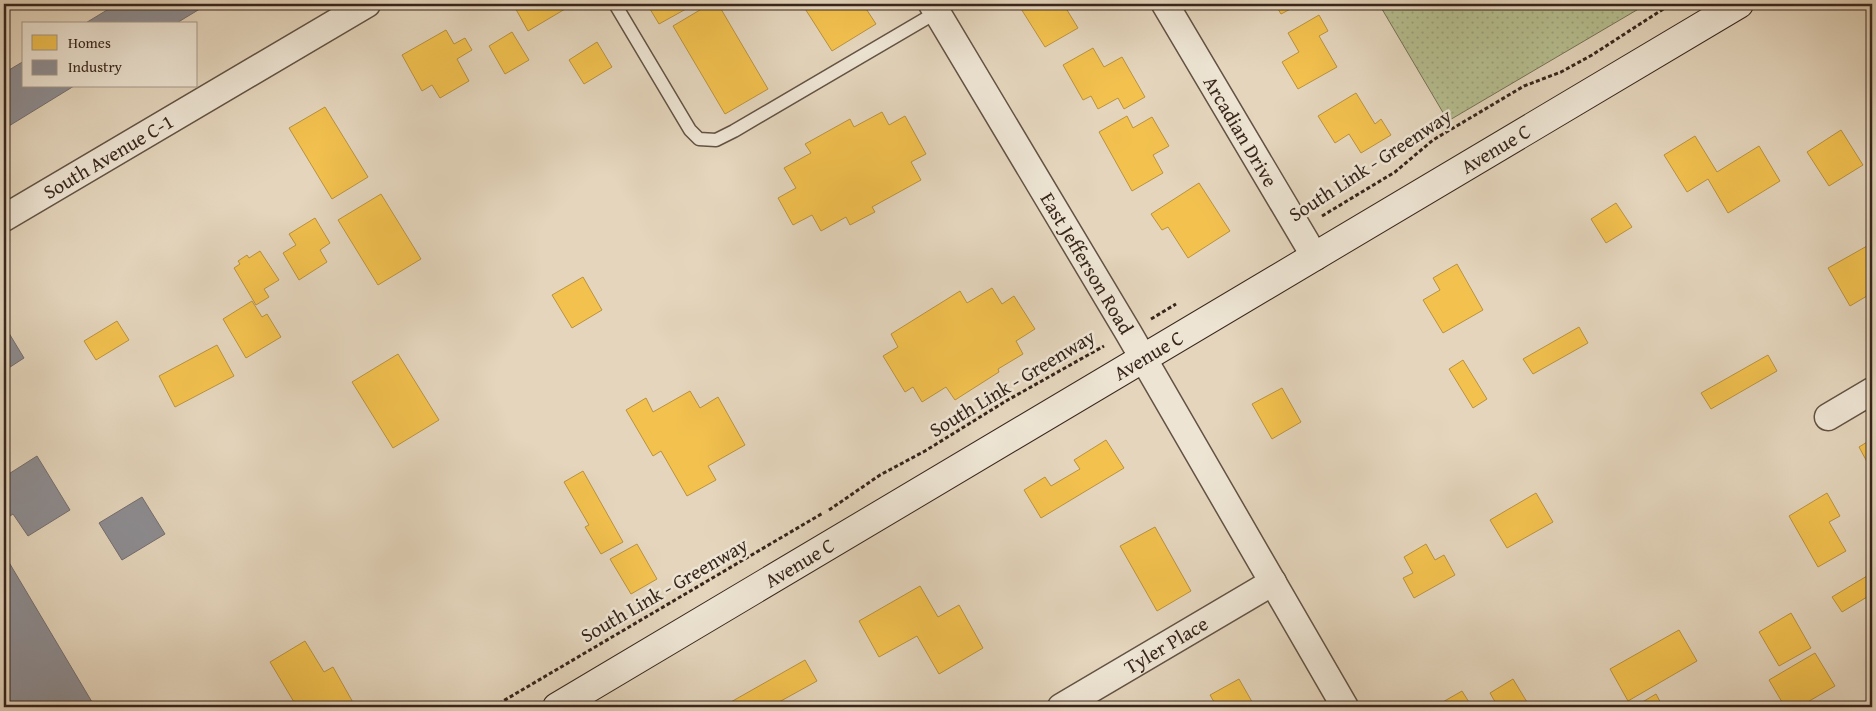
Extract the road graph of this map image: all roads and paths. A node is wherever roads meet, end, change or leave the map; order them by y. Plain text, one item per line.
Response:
1 (367, 4) edge
2 (615, 4) edge
3 (1165, 4) edge
4 (1671, 4) edge
5 (1738, 4) edge
6 (935, 8) edge
7 (4, 218) edge
8 (1300, 230) junction
9 (1315, 257) junction
10 (1182, 301) dead end
11 (1128, 332) junction
12 (1143, 359) junction
13 (1872, 391) edge
14 (1828, 417) dead end
15 (1273, 582) junction
16 (493, 707) edge
17 (557, 707) edge
18 (1061, 707) edge
19 (1345, 707) edge

1 - 7 street, South Avenue C-1
2 - 6 lane
3 - 8 street, Arcadian Drive
4 - 8 path, South Link - Greenway
5 - 9 main road, Avenue C
6 - 11 street, East Jefferson Road
8 - 9 street, Arcadian Drive
9 - 12 main road, Avenue C
10 - 11 path, South Link - Greenway
11 - 12 street, East Jefferson Road
11 - 16 path, South Link - Greenway
12 - 15 street, East Jefferson Road
12 - 17 main road, Avenue C
13 - 14 street
15 - 18 street, Tyler Place
15 - 19 street, East Jefferson Road

